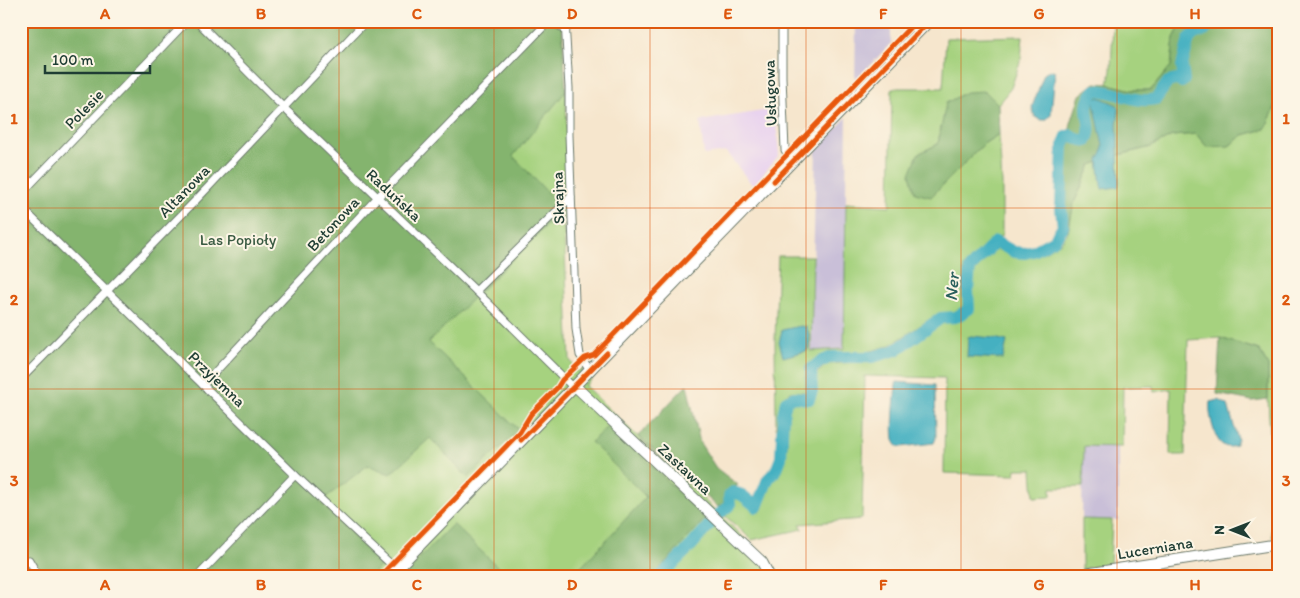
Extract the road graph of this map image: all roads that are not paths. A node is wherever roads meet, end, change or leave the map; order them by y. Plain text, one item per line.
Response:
1 (187, 21) edge
2 (197, 21) edge
3 (366, 21) edge
4 (550, 21) edge
5 (565, 21) edge
6 (782, 21) edge
7 (929, 21) edge
8 (566, 30) junction
9 (283, 107) junction
10 (792, 162) junction
11 (21, 194) edge
12 (571, 197) junction
13 (377, 198) junction
14 (21, 207) edge
15 (106, 290) junction
16 (476, 291) junction
17 (590, 371) junction
18 (21, 379) edge
19 (203, 384) junction
20 (574, 386) junction
21 (295, 475) junction
22 (1279, 544) edge
23 (21, 568) edge
24 (392, 573) edge
25 (39, 577) edge
26 (197, 577) edge
27 (770, 577) edge
28 (1066, 577) edge

1 - 11 street, Polesie
2 - 9 street, Raduńska
3 - 9 street, Altanowa
4 - 8 street
4 - 13 street, Betonowa
5 - 8 street, Skrajna
6 - 10 street, Usługowa
7 - 10 street
8 - 12 street, Skrajna
9 - 13 street, Raduńska
9 - 15 street, Altanowa
10 - 17 street
12 - 16 street
12 - 17 street, Skrajna
13 - 16 street, Raduńska
13 - 19 street, Betonowa
14 - 15 street, Przyjemna
15 - 18 street, Altanowa
15 - 19 street, Przyjemna
16 - 20 street, Raduńska
17 - 20 street
19 - 21 street, Przyjemna
20 - 24 street
20 - 27 street, Zastawna
21 - 24 street, Przyjemna
21 - 26 street
22 - 28 street, Lucerniana
23 - 25 street

